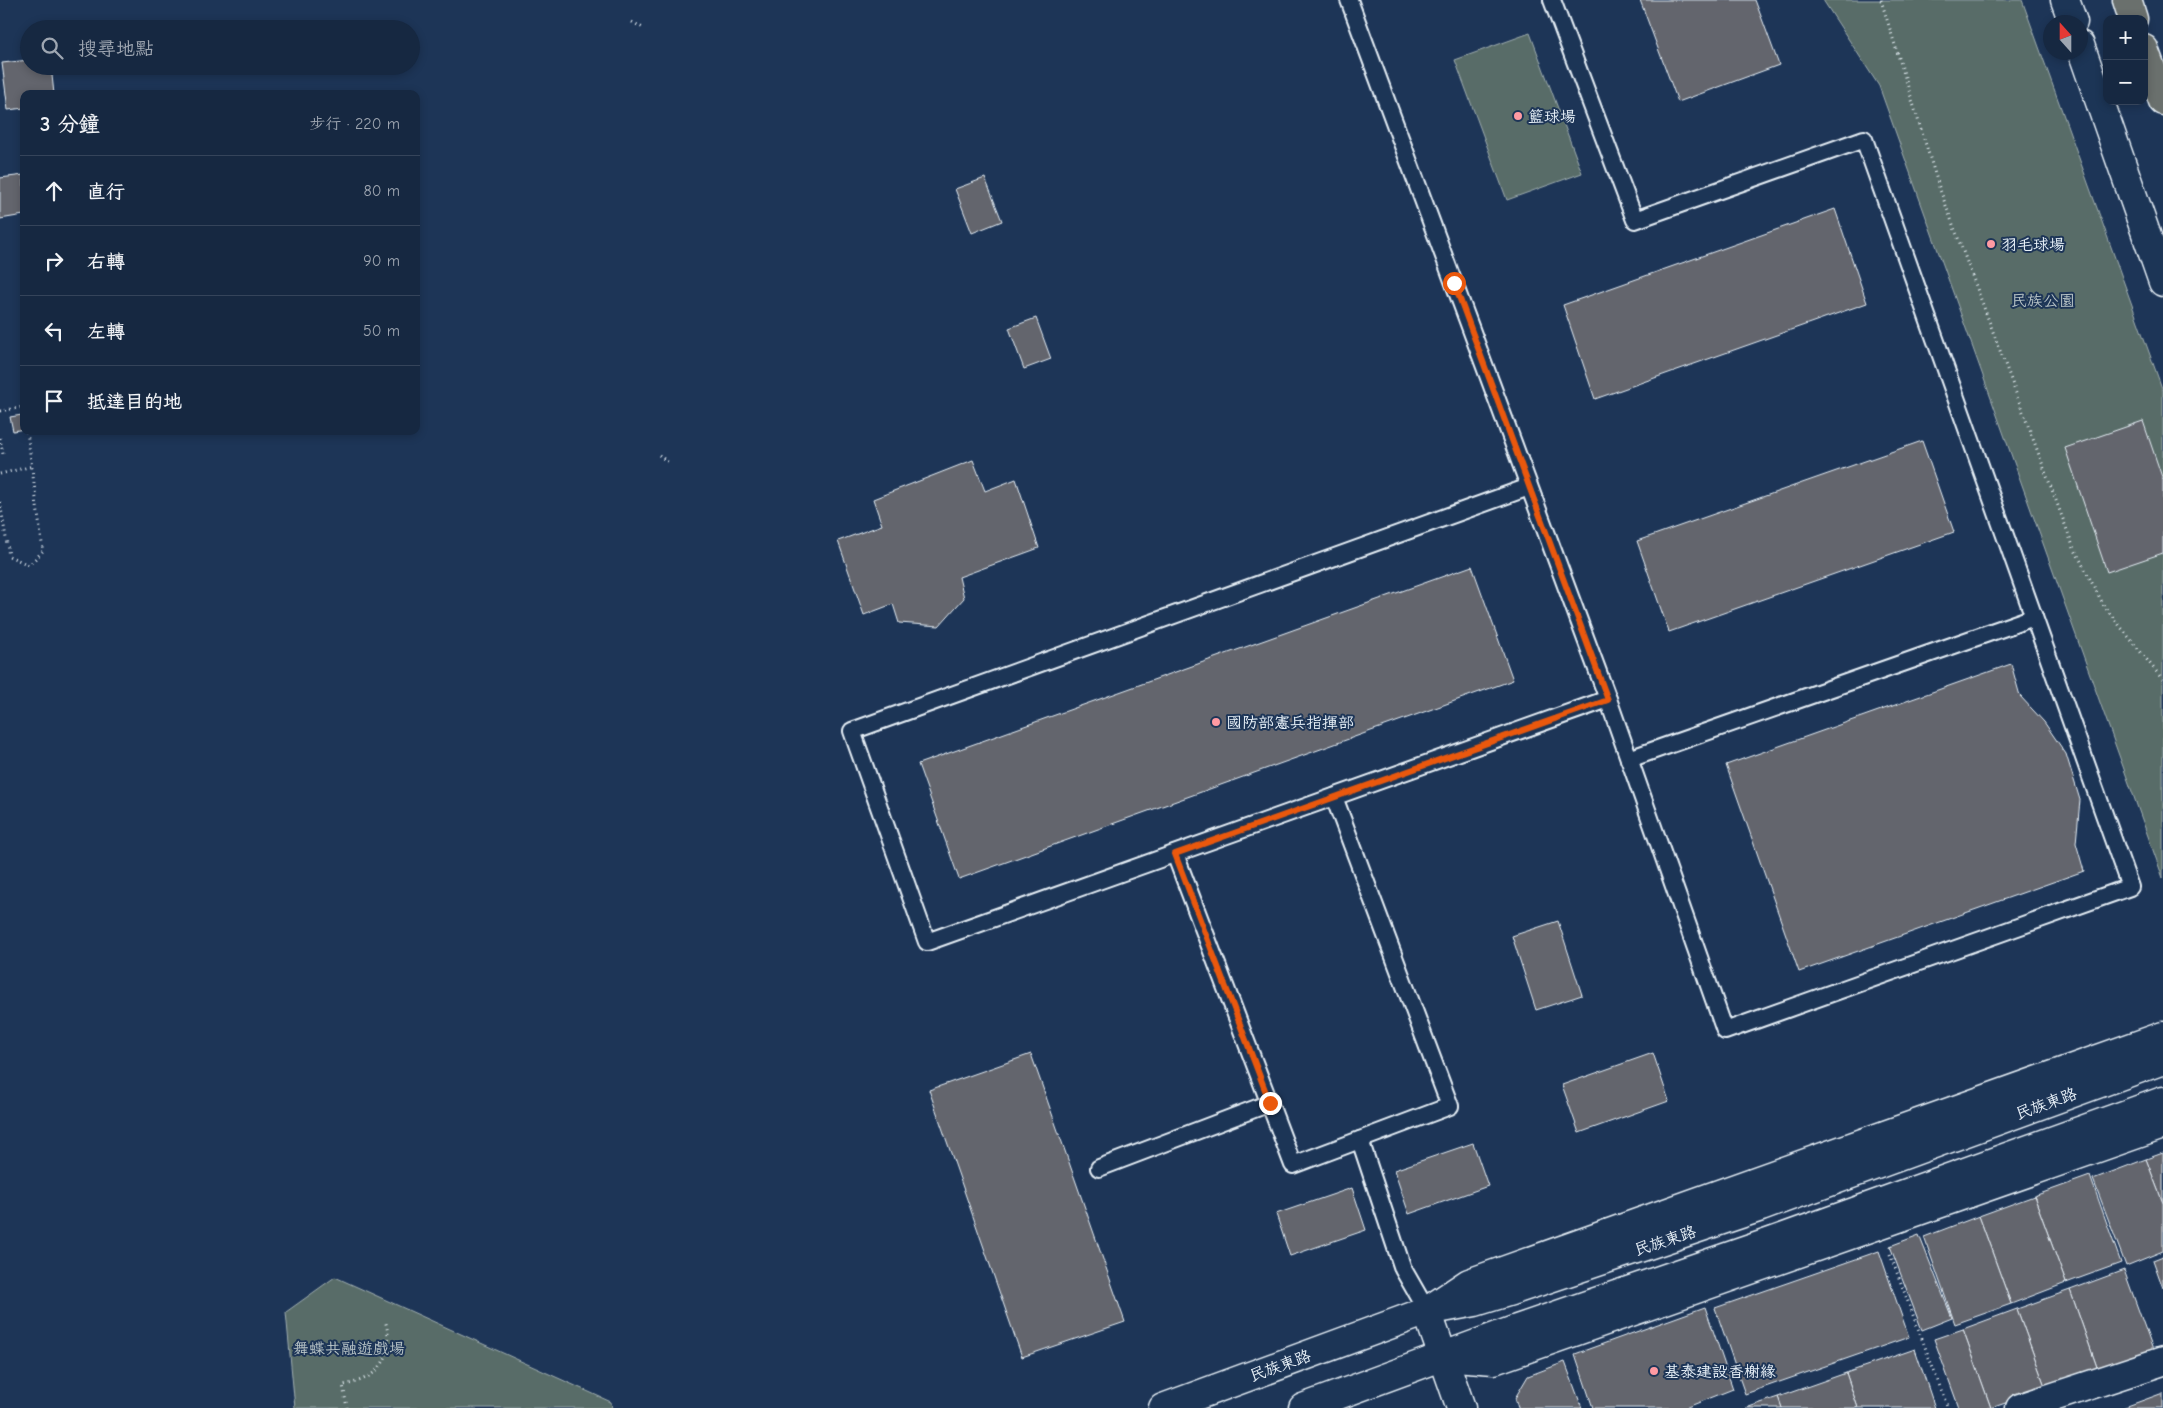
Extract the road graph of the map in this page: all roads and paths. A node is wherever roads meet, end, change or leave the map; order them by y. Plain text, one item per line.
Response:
1 (1348, 0) edge
2 (1552, 0) edge
3 (1881, 0) edge
4 (2065, 0) edge
5 (2127, 0) edge
6 (2070, 15) edge
7 (2132, 15) edge
8 (632, 22) dead end
9 (645, 29) dead end
10 (2085, 60) edge
11 (2148, 60) edge
12 (2163, 101) edge
13 (2163, 282) edge
14 (20, 408) edge
15 (0, 411) edge
16 (28, 435) edge
17 (0, 438) edge
18 (3, 454) dead end
19 (659, 455) dead end
20 (670, 464) dead end
21 (33, 466) junction
22 (0, 474) edge
23 (1529, 487) junction
24 (0, 502) edge
25 (2034, 617) junction
26 (2163, 680) edge
27 (1608, 700) junction
28 (1629, 759) junction
29 (1334, 797) junction
30 (1175, 854) junction
31 (2163, 1036) edge
32 (2163, 1060) edge
33 (2163, 1101) edge
34 (1270, 1103) junction
35 (2163, 1125) edge
36 (1360, 1140) junction
37 (1099, 1168) dead end
38 (1889, 1252) dead end
39 (1427, 1311) junction
40 (386, 1320) dead end
41 (1442, 1356) junction
42 (2163, 1361) edge
43 (347, 1408) edge
44 (1163, 1408) edge
45 (1303, 1408) edge
46 (1461, 1408) edge
47 (1948, 1408) edge
48 (2020, 1408) edge

1 - 23 lane
2 - 25 lane
3 - 26 path
4 - 6 street
5 - 7 highway
8 - 9 path
10 - 13 street
11 - 12 highway
14 - 15 path
16 - 21 path
17 - 18 path
19 - 20 path
21 - 22 path
21 - 24 path
23 - 27 lane
23 - 30 lane
25 - 28 lane
25 - 28 lane
27 - 28 lane
27 - 29 lane
29 - 30 lane
29 - 36 lane
30 - 34 lane
31 - 39 street
32 - 39 street, 民族東路
33 - 41 street
34 - 36 lane
34 - 37 lane
35 - 41 street
36 - 39 lane
38 - 47 path
39 - 41 street
39 - 44 street, 民族東路
40 - 43 path
41 - 45 street
41 - 46 street
42 - 48 street

